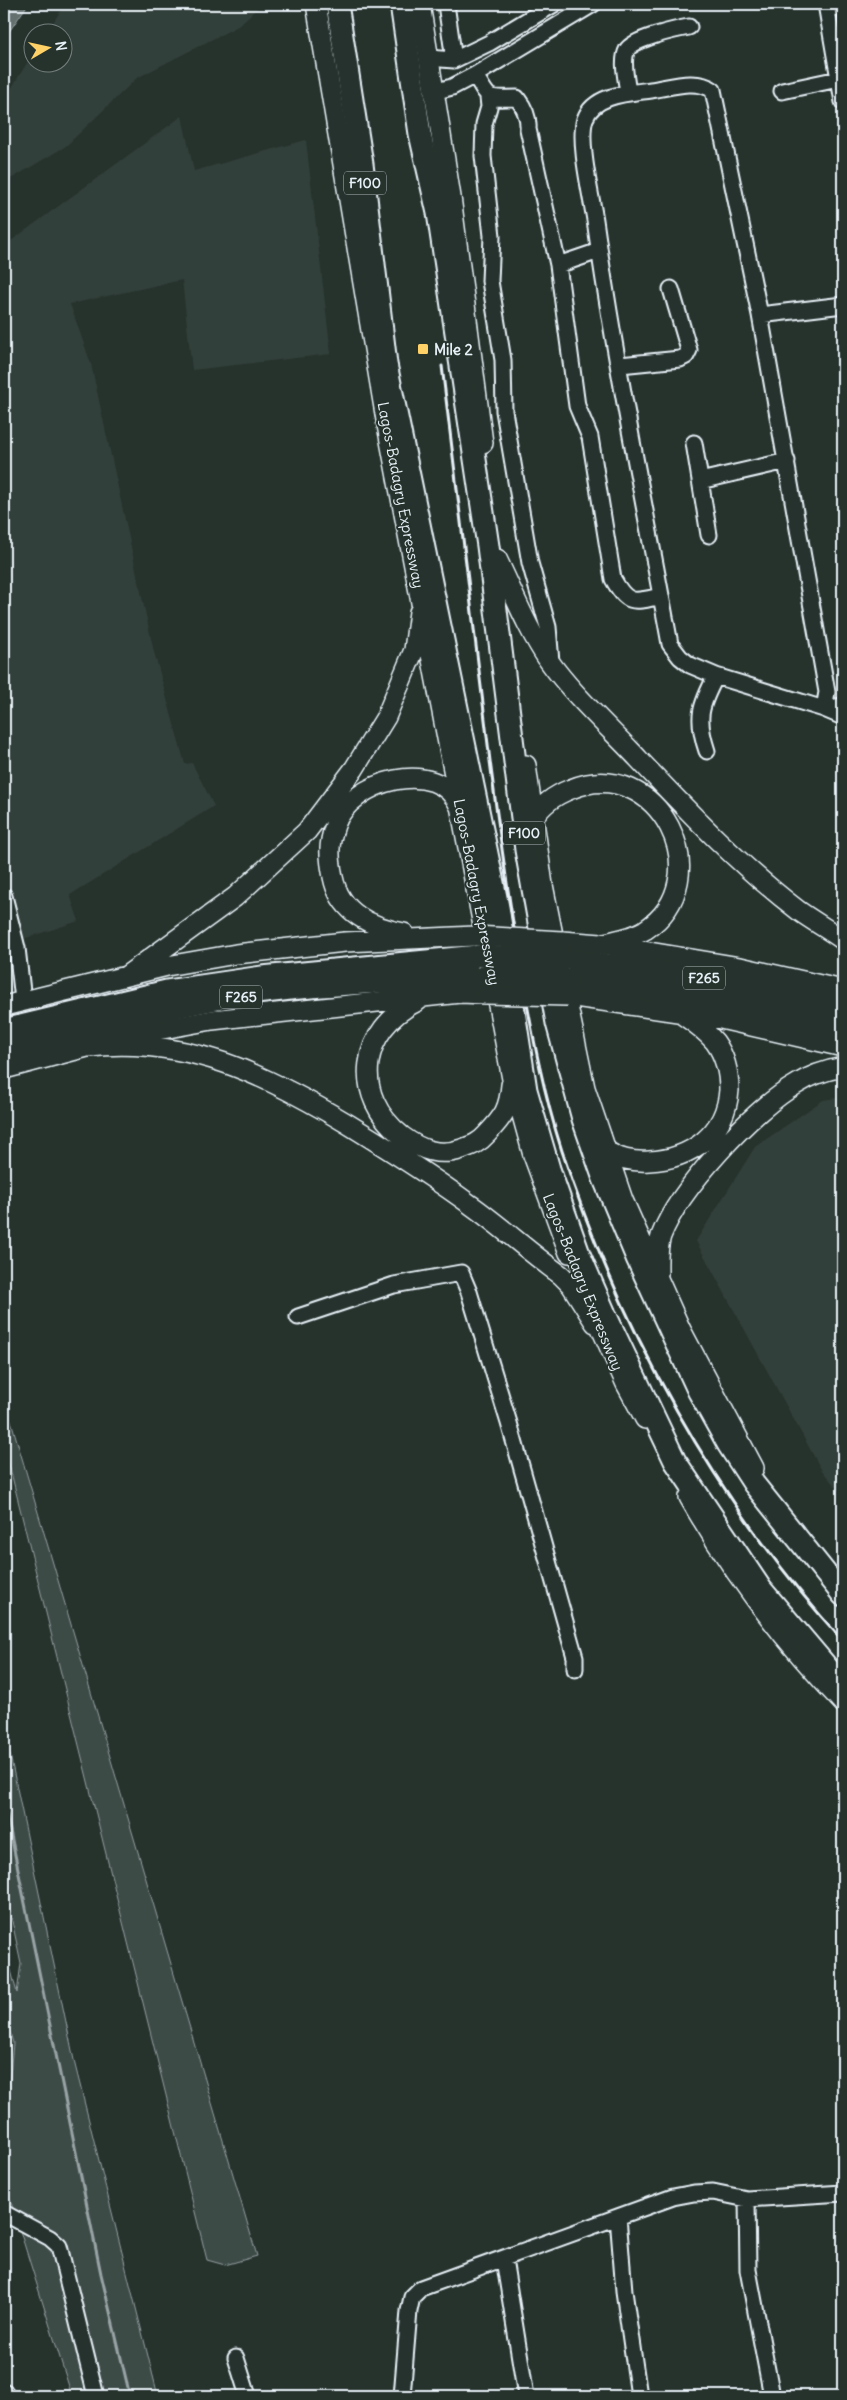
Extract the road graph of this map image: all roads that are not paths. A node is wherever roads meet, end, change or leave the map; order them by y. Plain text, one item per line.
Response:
1 (316, 4) edge
2 (337, 4) edge
3 (401, 4) edge
4 (420, 4) edge
5 (446, 4) edge
6 (554, 4) edge
7 (593, 4) edge
8 (826, 4) edge
9 (842, 4) edge
10 (843, 10) edge
11 (689, 27) dead end
12 (839, 54) edge
13 (428, 58) junction
14 (454, 60) junction
15 (475, 75) junction
16 (841, 79) edge
17 (782, 91) dead end
18 (433, 92) junction
19 (628, 93) junction
20 (488, 97) junction
21 (843, 102) edge
22 (599, 251) junction
23 (558, 265) junction
24 (671, 288) dead end
25 (843, 305) edge
26 (760, 315) junction
27 (620, 365) junction
28 (694, 443) dead end
29 (787, 461) junction
30 (700, 481) junction
31 (709, 535) dead end
32 (497, 559) junction
33 (419, 583) junction
34 (661, 596) junction
35 (550, 662) junction
36 (716, 676) junction
37 (843, 706) edge
38 (824, 709) junction
39 (843, 717) edge
40 (707, 751) dead end
41 (464, 817) junction
42 (533, 819) junction
43 (4, 896) edge
44 (428, 938) junction
45 (843, 940) edge
46 (601, 944) junction
47 (477, 946) junction
48 (565, 969) junction
49 (126, 976) junction
50 (485, 985) junction
51 (843, 990) edge
52 (427, 996) junction
53 (23, 1000) junction
54 (4, 1006) edge
55 (843, 1008) edge
56 (678, 1012) junction
57 (843, 1029) edge
58 (4, 1030) edge
59 (89, 1047) junction
60 (843, 1047) edge
61 (4, 1051) edge
62 (843, 1067) edge
63 (4, 1069) edge
64 (512, 1078) junction
65 (605, 1149) junction
66 (658, 1276) junction
67 (298, 1317) dead end
68 (604, 1337) junction
69 (843, 1579) edge
70 (843, 1595) edge
71 (575, 1669) dead end
72 (843, 1686) edge
73 (843, 1703) edge
74 (843, 2193) edge
75 (747, 2199) junction
76 (4, 2213) edge
77 (618, 2216) junction
78 (504, 2259) junction
79 (236, 2358) dead end
80 (96, 2396) edge
81 (248, 2396) edge
82 (402, 2396) edge
83 (526, 2396) edge
84 (638, 2396) edge
85 (772, 2396) edge

1 - 33 main road, Lagos-Badagry Expressway
2 - 72 highway, Lagos-Badagry Expressway / F100
3 - 70 highway, F100
4 - 13 main road
5 - 14 street
6 - 14 street
7 - 15 street
8 - 12 street
9 - 10 street
11 - 19 street
12 - 16 street
13 - 14 street
13 - 18 main road
15 - 18 street
15 - 20 street
16 - 17 street
16 - 21 street
18 - 32 main road
19 - 22 street
19 - 26 street
20 - 23 street
20 - 35 street
22 - 23 street
22 - 27 street
23 - 34 street
24 - 27 street
25 - 26 street
26 - 29 street
27 - 34 street
28 - 30 street
29 - 30 street
29 - 38 street
30 - 31 street
32 - 35 main road
32 - 42 main road
33 - 41 main road, Lagos-Badagry Expressway
33 - 49 main road
34 - 36 street
35 - 45 main road
36 - 38 street
36 - 40 street
37 - 38 street
38 - 39 street
41 - 44 main road
41 - 64 main road, Lagos-Badagry Expressway
42 - 46 main road
42 - 65 main road
43 - 53 street
44 - 47 main road
44 - 49 main road
46 - 48 main road
46 - 51 main road
47 - 48 highway, F265, bridge
47 - 58 highway, F265
48 - 50 highway, F265, bridge
48 - 55 highway, F265
48 - 56 main road
48 - 57 highway, F265
49 - 53 main road
50 - 52 main road
50 - 61 highway, F265
52 - 59 main road
52 - 64 main road
53 - 54 main road
56 - 60 main road
56 - 65 main road
59 - 63 main road
59 - 68 main road
62 - 66 main road
64 - 68 main road, Lagos-Badagry Expressway
65 - 66 main road
66 - 69 main road
67 - 71 street
68 - 73 main road, Lagos-Badagry Expressway
74 - 75 street
75 - 77 street
75 - 85 street
76 - 80 street
77 - 78 street
77 - 84 street
78 - 82 street
78 - 83 street
79 - 81 street

